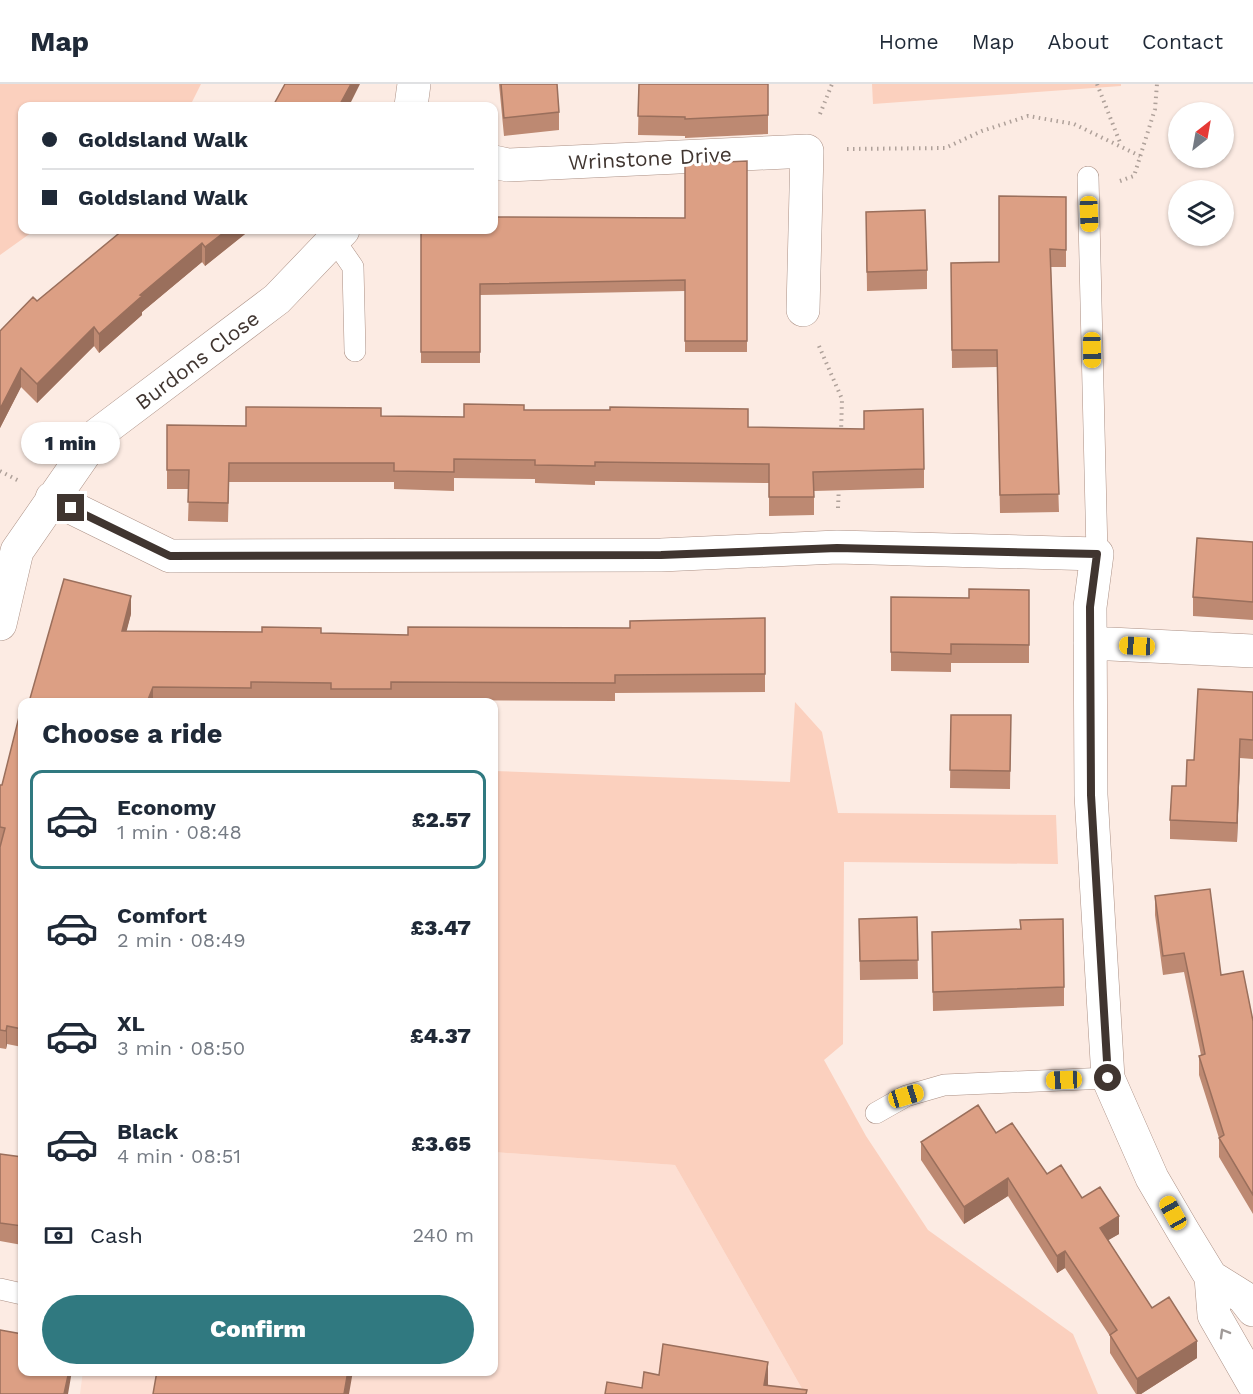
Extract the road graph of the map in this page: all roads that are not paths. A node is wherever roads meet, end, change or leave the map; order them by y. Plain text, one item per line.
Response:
1 (414, 84) edge
2 (412, 102) edge
3 (498, 163) edge
4 (1088, 184) road end
5 (339, 235) edge
6 (803, 310) road end
7 (355, 351) dead end
8 (52, 498) junction
9 (1097, 554) junction
10 (0, 624) edge
11 (1090, 643) junction
12 (1253, 651) edge
13 (1108, 1078) junction
14 (876, 1113) dead end
15 (1212, 1277) junction
16 (0, 1289) edge
17 (18, 1293) edge
18 (1253, 1310) edge
19 (1253, 1383) edge

1 - 2 street
3 - 6 street, Wrinstone Drive
4 - 9 lane
5 - 7 lane
5 - 8 street, Burdons Close
8 - 9 street
8 - 10 street, Burdons Close
9 - 11 street
11 - 12 street
11 - 13 street
13 - 14 lane
13 - 15 street
15 - 18 street
19 -> 15 street
16 - 17 lane

